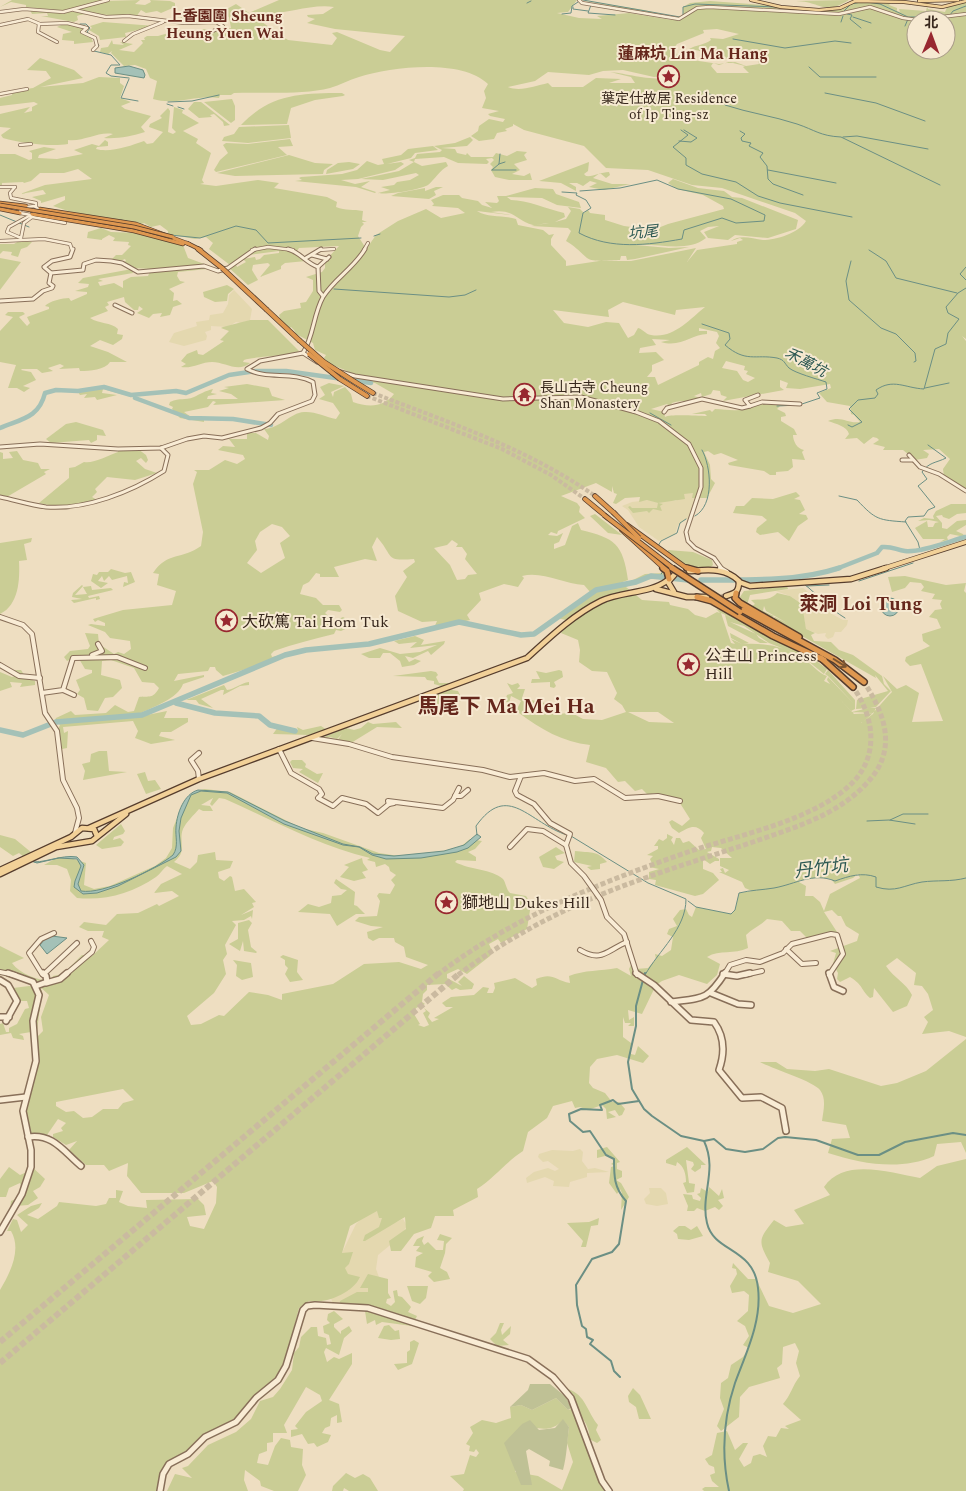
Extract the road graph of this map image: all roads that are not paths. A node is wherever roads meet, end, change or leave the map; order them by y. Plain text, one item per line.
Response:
1 (108, 0) edge
2 (579, 0) edge
3 (751, 0) edge
4 (768, 0) edge
5 (860, 0) edge
6 (910, 0) edge
7 (929, 0) edge
8 (951, 0) edge
9 (958, 0) edge
10 (758, 2) junction
11 (966, 2) edge
12 (783, 6) junction
13 (74, 10) junction
14 (0, 12) edge
15 (966, 14) edge
16 (164, 21) junction
17 (0, 24) edge
18 (39, 24) junction
19 (194, 34) dead end
20 (124, 41) dead end
21 (57, 42) dead end
22 (93, 50) dead end
23 (27, 89) dead end
24 (0, 94) edge
25 (31, 144) dead end
26 (20, 145) dead end
27 (0, 187) edge
28 (33, 202) junction
29 (27, 206) junction
30 (0, 207) edge
31 (38, 208) junction
32 (21, 214) junction
33 (32, 215) junction
34 (22, 220) junction
35 (65, 223) dead end
36 (21, 238) junction
37 (172, 238) junction
38 (0, 241) edge
39 (368, 243) dead end
40 (334, 249) dead end
41 (312, 256) junction
42 (306, 258) junction
43 (318, 267) junction
44 (220, 269) junction
45 (63, 272) junction
46 (51, 275) junction
47 (62, 278) dead end
48 (324, 296) junction
49 (0, 301) edge
50 (115, 305) dead end
51 (132, 313) dead end
52 (297, 341) junction
53 (303, 353) junction
54 (373, 393) tunnel mouth
55 (758, 395) dead end
56 (367, 396) tunnel mouth
57 (800, 404) dead end
58 (750, 406) junction
59 (664, 412) dead end
60 (0, 447) edge
61 (161, 448) junction
62 (909, 455) dead end
63 (902, 460) dead end
64 (912, 460) junction
65 (966, 491) edge
66 (595, 496) tunnel mouth
67 (0, 497) edge
68 (585, 499) tunnel mouth
69 (613, 512) junction
70 (604, 515) junction
71 (966, 542) edge
72 (717, 562) junction
73 (689, 571) dead end
74 (698, 571) junction
75 (705, 571) junction
76 (730, 573) junction
77 (670, 578) junction
78 (741, 584) junction
79 (769, 585) junction
80 (649, 588) junction
81 (737, 592) junction
82 (675, 593) junction
83 (726, 596) tunnel mouth
84 (697, 597) junction
85 (707, 597) tunnel mouth
86 (742, 611) junction
87 (0, 617) edge
88 (98, 644) dead end
89 (820, 652) junction
90 (83, 657) junction
91 (72, 659) joint
92 (824, 660) junction
93 (0, 666) edge
94 (145, 668) dead end
95 (40, 678) junction
96 (864, 682) tunnel mouth
97 (853, 688) tunnel mouth
98 (63, 690) junction
99 (42, 693) junction
100 (74, 695) dead end
101 (309, 738) junction
102 (279, 749) junction
103 (199, 753) dead end
104 (521, 776) junction
105 (199, 779) junction
106 (460, 788) dead end
107 (468, 790) dead end
108 (456, 796) junction
109 (680, 801) dead end
110 (138, 806) junction
111 (78, 818) junction
112 (89, 828) junction
113 (75, 833) junction
114 (96, 837) junction
115 (81, 842) junction
116 (567, 844) junction
117 (510, 847) dead end
118 (32, 857) junction
119 (22, 862) junction
120 (0, 870) edge
121 (0, 874) edge
122 (54, 933) dead end
123 (91, 941) dead end
124 (627, 942) junction
125 (77, 943) dead end
126 (786, 949) junction
127 (580, 950) dead end
128 (816, 963) dead end
129 (762, 971) dead end
130 (0, 972) edge
131 (42, 974) junction
132 (723, 974) junction
133 (0, 980) edge
134 (46, 983) junction
135 (36, 986) junction
136 (843, 990) dead end
137 (711, 993) junction
138 (671, 1002) junction
139 (751, 1005) dead end
140 (0, 1017) edge
141 (26, 1097) junction
142 (0, 1100) edge
143 (786, 1131) dead end
144 (28, 1137) junction
145 (81, 1166) dead end
146 (0, 1232) edge
147 (330, 1305) joint
148 (160, 1489) edge
149 (609, 1491) edge

1 - 13 street
2 - 15 street
3 - 10 main road
4 - 10 main road
4 - 12 main road
5 - 8 main road
6 - 7 main road
8 - 9 main road
10 - 12 main road
11 - 12 main road
13 - 14 street
13 - 16 street
16 - 19 street
16 - 20 street
17 - 18 street
18 - 21 street
18 - 22 street
23 - 24 street
25 - 26 street
27 - 28 street
28 - 29 street
28 - 31 street
29 - 30 highway, bridge
29 - 31 street
29 - 32 street
30 - 32 highway
30 - 37 highway, bridge
31 - 33 street
31 - 37 highway, bridge
32 - 33 street
32 - 34 street
33 - 34 street
33 - 37 highway, bridge
34 - 36 street
35 - 36 street
36 - 38 street
36 - 46 street
37 - 44 highway
37 - 44 highway
39 - 48 street
40 - 41 street
41 - 42 street
41 - 43 street
42 - 43 street
42 - 45 street
43 - 48 street
44 - 52 highway, bridge
45 - 46 street
45 - 47 street
46 - 49 street
48 - 53 street
50 - 51 street
52 - 54 highway, bridge
52 - 56 highway, bridge
53 - 61 street
53 - 72 street
55 - 58 street
57 - 58 street
58 - 59 street
60 - 61 street
61 - 67 street
62 - 64 street
63 - 64 street
64 - 65 street
66 - 69 highway
68 - 70 highway
69 - 74 highway, bridge
69 - 86 highway, bridge
70 - 77 highway, bridge
70 - 86 highway, bridge
71 - 79 main road
72 - 75 street
72 - 76 street
73 - 74 main road
74 - 75 main road
75 - 76 main road
76 - 78 main road
77 - 80 main road
77 - 82 main road
78 - 79 main road
78 - 81 main road
79 - 81 main road
80 - 82 main road
80 - 101 main road
81 - 83 main road
81 - 89 highway
82 - 84 main road
84 - 85 main road
84 - 92 highway
86 - 89 highway
86 - 92 highway
87 - 95 street
88 - 90 street
89 -> 96 highway
90 - 91 street
90 - 94 street
91 - 98 street
92 - 97 highway
93 - 95 street
95 - 99 street
98 - 99 street
98 - 100 street
99 - 111 street
101 - 102 main road
101 - 104 street
102 - 105 main road
102 - 108 street
103 - 105 street
104 - 109 street
104 - 116 street
105 - 110 main road
106 - 108 street
107 - 108 street
110 - 112 main road
110 - 114 main road
111 - 112 street
111 - 113 street
112 - 113 main road
112 - 114 main road
113 - 115 main road
113 - 118 main road
114 - 115 main road
115 - 118 main road
116 - 117 street
116 - 124 street
118 - 119 main road
119 - 120 main road
119 - 121 main road
122 - 131 street
123 - 134 street
124 - 127 street
124 - 138 street
125 - 131 street
126 - 128 street
126 - 132 street
126 - 136 street
129 - 132 street
130 - 135 street
131 - 134 street
132 - 137 street
133 - 140 street
134 - 135 street
135 - 141 street
137 - 138 street
137 - 139 street
138 - 143 street
141 - 142 street
141 - 144 street
144 - 145 street
144 - 146 street
147 - 148 street
147 - 149 street

